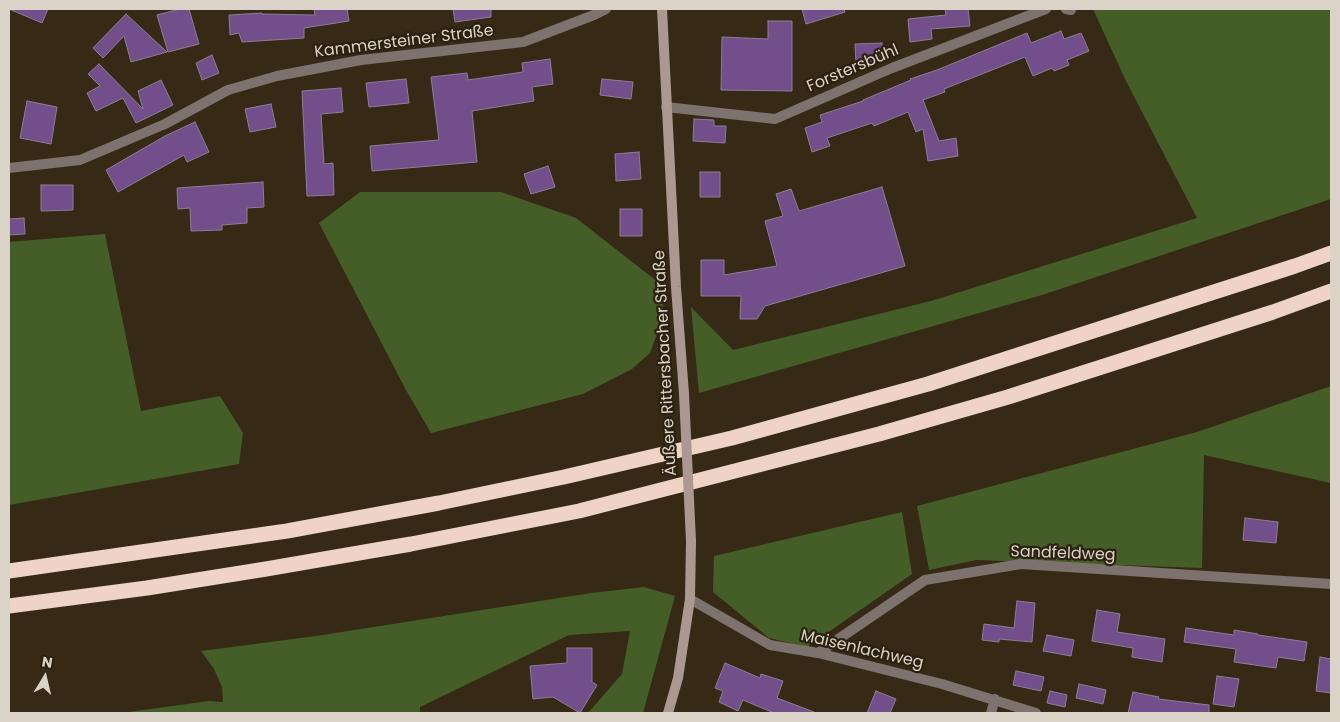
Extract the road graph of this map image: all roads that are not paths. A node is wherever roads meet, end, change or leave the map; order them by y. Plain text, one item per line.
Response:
1 (606, 9) edge
2 (662, 9) edge
3 (1046, 9) edge
4 (666, 107) junction
5 (9, 168) edge
6 (1331, 252) edge
7 (1331, 291) edge
8 (9, 571) edge
9 (1331, 584) edge
10 (690, 599) junction
11 (9, 606) edge
12 (818, 653) junction
13 (995, 699) junction
14 (668, 713) edge
15 (991, 713) edge
16 (1036, 713) edge

1 - 5 street, Kammersteiner Straße
2 - 4 main road, Äußere Rittersbacher Straße
3 - 4 street, Forstersbühl
4 - 10 main road, Äußere Rittersbacher Straße, bridge
6 - 8 highway
7 - 11 highway
9 - 12 street, Sandfeldweg
10 - 12 street, Maisenlachweg
10 - 14 main road, Äußere Rittersbacher Straße
12 - 13 street, Maisenlachweg
13 - 15 street
13 - 16 street, Maisenlachweg

